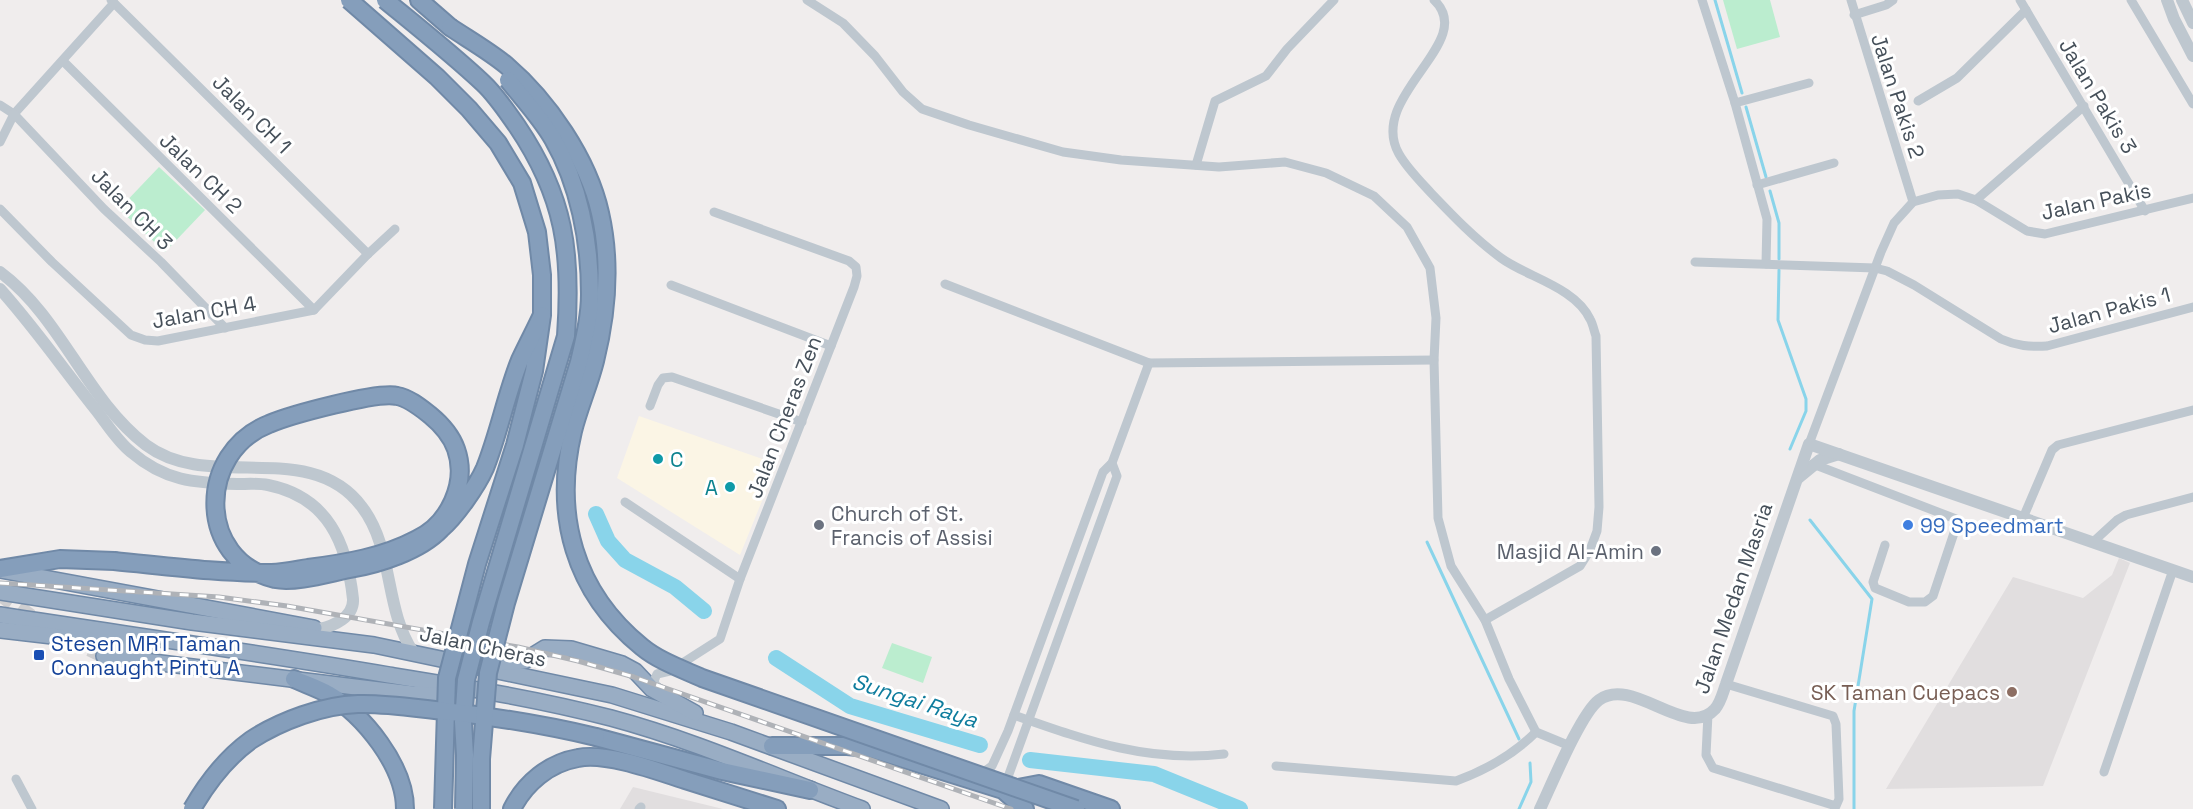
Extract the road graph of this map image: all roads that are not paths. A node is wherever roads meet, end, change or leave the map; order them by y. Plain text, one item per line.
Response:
1 (349, 0) edge
2 (385, 0) edge
3 (419, 0) edge
4 (807, 0) edge
5 (1334, 0) edge
6 (1434, 0) edge
7 (1702, 0) edge
8 (1851, 0) edge
9 (1893, 0) edge
10 (2020, 0) edge
11 (2131, 0) edge
12 (2167, 0) edge
13 (2182, 0) edge
14 (113, 2) edge
15 (2026, 10) junction
16 (1854, 15) junction
17 (2193, 23) edge
18 (450, 27) junction
19 (2193, 56) edge
20 (63, 61) junction
21 (1809, 83) dead end
22 (1918, 101) dead end
23 (1735, 103) junction
24 (2193, 104) edge
25 (0, 105) edge
26 (2084, 106) junction
27 (14, 114) junction
28 (0, 142) edge
29 (1834, 164) dead end
30 (1196, 165) junction
31 (1757, 185) junction
32 (2193, 198) edge
33 (1976, 200) junction
34 (1913, 202) junction
35 (0, 209) edge
36 (2145, 211) junction
37 (714, 212) dead end
38 (395, 229) dead end
39 (368, 254) junction
40 (1695, 262) dead end
41 (1766, 264) junction
42 (1875, 268) junction
43 (0, 272) edge
44 (945, 284) dead end
45 (671, 285) dead end
46 (0, 289) edge
47 (2193, 307) edge
48 (314, 310) junction
49 (542, 315) junction
50 (50, 325) junction
51 (225, 328) junction
52 (831, 346) junction
53 (1434, 360) junction
54 (1149, 363) junction
55 (62, 366) junction
56 (650, 406) dead end
57 (2193, 410) edge
58 (802, 422) junction
59 (1809, 444) junction
60 (1840, 454) junction
61 (1113, 463) junction
62 (1813, 464) junction
63 (1795, 482) junction
64 (2193, 497) edge
65 (625, 502) dead end
66 (2023, 518) junction
67 (2093, 542) junction
68 (1885, 545) dead end
69 (0, 570) edge
70 (2173, 570) junction
71 (2193, 577) edge
72 (740, 579) junction
73 (0, 592) edge
74 (0, 615) edge
75 (1485, 620) junction
76 (319, 629) junction
77 (0, 630) edge
78 (189, 644) junction
79 (374, 645) junction
80 (412, 652) junction
81 (104, 656) tunnel mouth
82 (622, 664) junction
83 (470, 665) junction
84 (670, 671) junction
85 (294, 679) junction
86 (1726, 684) junction
87 (660, 694) junction
88 (524, 698) junction
89 (1708, 714) junction
90 (1014, 715) junction
91 (1027, 720) junction
92 (731, 732) junction
93 (1536, 732) junction
94 (772, 746) junction
95 (1570, 746) junction
96 (1224, 754) dead end
97 (1276, 766) dead end
98 (2104, 772) dead end
99 (16, 779) dead end
100 (970, 781) junction
101 (810, 790) junction
102 (1003, 790) junction
103 (32, 809) edge
104 (192, 809) edge
105 (405, 809) edge
106 (443, 809) edge
107 (464, 809) edge
108 (481, 809) edge
109 (512, 809) edge
110 (777, 809) edge
111 (862, 809) edge
112 (941, 809) edge
113 (1025, 809) edge
114 (1076, 809) edge
115 (1111, 809) edge
116 (1540, 809) edge

1 - 49 highway, bridge
2 - 107 highway, bridge
3 - 18 highway
4 - 30 street
5 - 30 street
6 - 75 street
7 - 23 street
8 - 16 street, Jalan Pakis 2
9 - 16 street
10 - 15 street, Jalan Pakis 3
11 - 24 street
12 - 19 street
13 - 17 street
14 - 20 street
14 - 39 street, Jalan CH 1
15 - 22 street
15 - 26 street, Jalan Pakis 3
16 - 34 street, Jalan Pakis 2
18 - 108 highway, bridge
18 - 114 highway, bridge
20 - 27 street
20 - 48 street, Jalan CH 2
21 - 23 street
23 - 31 street
25 - 27 street, Jalan CH 3
26 - 33 street
26 - 36 street, Jalan Pakis 3
27 - 28 street
27 - 51 street, Jalan CH 3
29 - 31 street
30 - 53 street
31 - 41 street
32 - 36 street, Jalan Pakis
33 - 34 street, Jalan Pakis
33 - 36 street, Jalan Pakis
34 - 42 street
35 - 51 street, Jalan CH 4
37 - 52 street, Jalan Cheras Zen
38 - 39 street
39 - 48 street
40 - 41 street, Jalan Pakis 1
41 - 42 street, Jalan Pakis 1
42 - 47 street, Jalan Pakis 1
42 - 59 street, Jalan Medan Masria
43 - 50 street
44 - 54 street
45 - 52 street
46 - 55 street
48 - 51 street, Jalan CH 4
49 - 69 highway, bridge
49 - 106 highway, bridge
50 - 55 street
50 - 80 street
52 - 58 street, Jalan Cheras Zen
53 - 54 street
53 - 75 street
54 - 61 street
55 - 76 street
56 - 58 street
57 - 66 street
58 - 72 street, Jalan Cheras Zen
59 - 60 street
59 - 63 street, Jalan Medan Masria
60 - 62 street
60 - 66 street
61 - 90 street
61 - 91 street
62 - 63 street
62 - 68 street
63 - 86 street, Jalan Medan Masria
64 - 67 street
65 - 72 street
66 - 67 street
67 - 70 street
69 - 76 highway
70 - 71 street
70 - 98 street
72 - 84 street, Jalan Cheras Zen
73 - 79 highway, Jalan Cheras
74 - 78 highway, Jalan Cheras
75 - 93 street
76 - 79 highway
77 - 78 highway
78 - 88 highway, Jalan Cheras
79 - 80 highway, Jalan Cheras
80 - 83 highway, Jalan Cheras
81 - 85 highway
82 - 83 highway
82 - 84 street
82 - 87 highway
83 - 92 highway, Jalan Cheras
84 - 87 street
85 - 88 highway
85 - 105 highway
86 - 89 street, Jalan Medan Masria
86 - 89 street
87 - 92 highway
88 - 101 highway, Jalan Cheras
89 - 95 street, Jalan Medan Masria
90 - 91 street
90 - 100 street
91 - 96 street
91 - 102 street
92 - 94 highway, Jalan Cheras
93 - 95 street
93 - 97 street
94 - 100 highway
94 - 112 highway, Jalan Cheras
95 - 116 street, Jalan Medan Masria
99 - 103 street
100 - 102 highway
101 - 104 highway, bridge
101 - 111 highway, Jalan Cheras
102 - 113 highway
102 - 115 highway
109 - 110 highway

